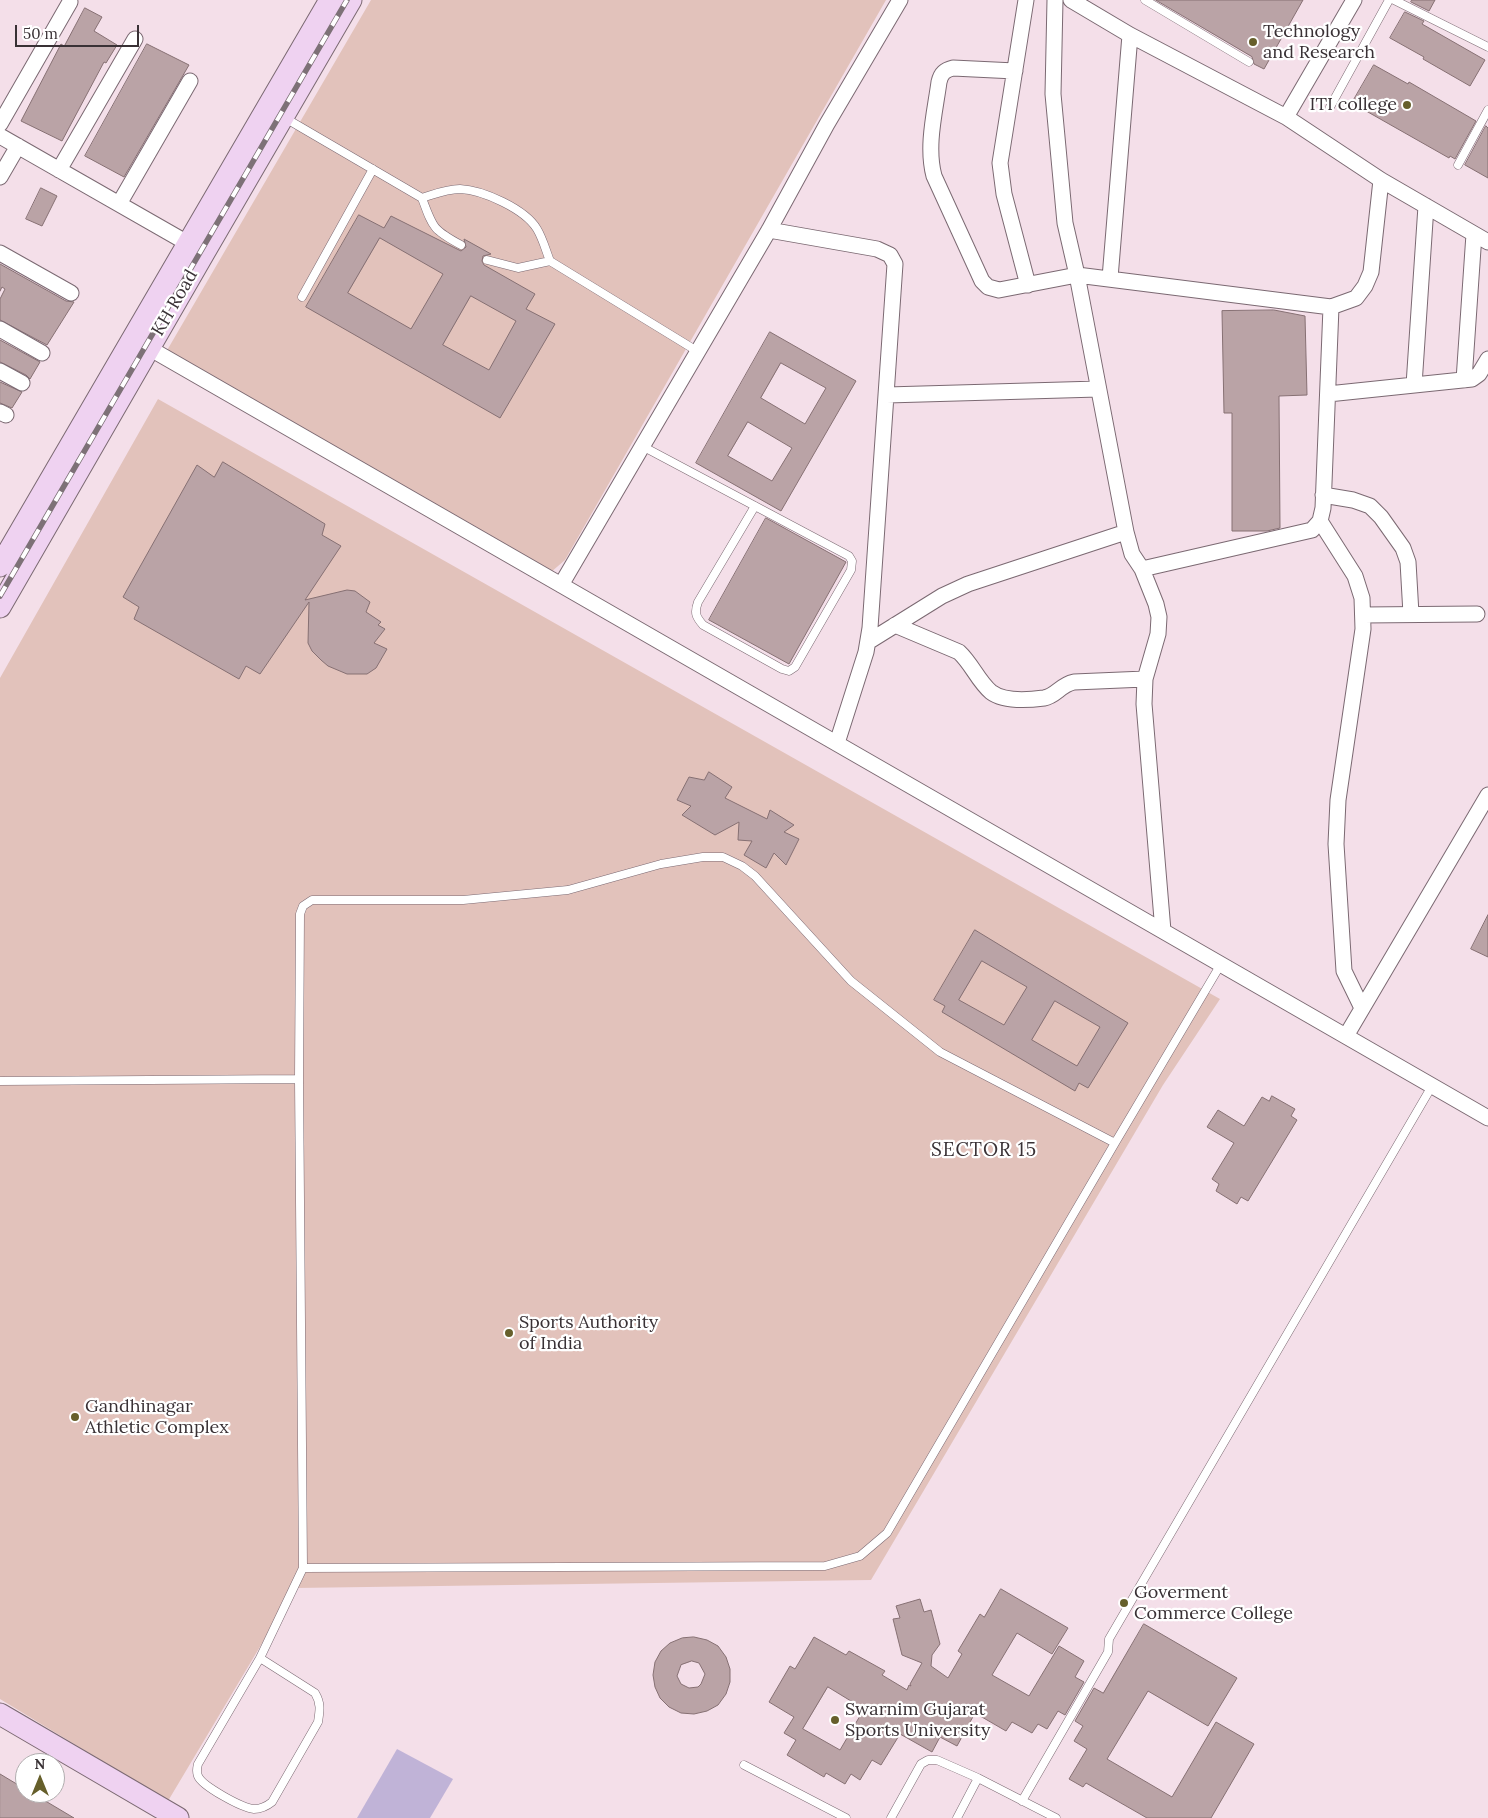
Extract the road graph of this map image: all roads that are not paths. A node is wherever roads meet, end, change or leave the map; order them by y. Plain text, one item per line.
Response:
1 (330, 0) edge
2 (351, 0) edge
3 (900, 0) edge
4 (1026, 0) edge
5 (1055, 0) edge
6 (1071, 0) edge
7 (1145, 0) edge
8 (1354, 0) edge
9 (1389, 0) edge
10 (1394, 0) edge
11 (70, 2) dead end
12 (1158, 3) edge
13 (1130, 35) junction
14 (135, 39) dead end
15 (1488, 47) edge
16 (1249, 62) dead end
17 (1014, 71) junction
18 (190, 81) dead end
19 (1330, 108) dead end
20 (1488, 110) edge
21 (1286, 117) junction
22 (0, 124) edge
23 (271, 125) junction
24 (0, 136) edge
25 (18, 146) junction
26 (1458, 164) dead end
27 (373, 169) junction
28 (59, 170) junction
29 (0, 177) edge
30 (1381, 180) junction
31 (422, 198) junction
32 (119, 204) junction
33 (1426, 206) junction
34 (769, 230) junction
35 (1474, 234) junction
36 (1488, 242) edge
37 (461, 245) dead end
38 (196, 248) junction
39 (0, 253) edge
40 (488, 260) dead end
41 (550, 261) junction
42 (1077, 275) junction
43 (1110, 278) junction
44 (1028, 285) junction
45 (71, 293) dead end
46 (302, 297) dead end
47 (1332, 307) junction
48 (0, 329) edge
49 (141, 343) junction
50 (697, 351) junction
51 (42, 353) dead end
52 (1488, 360) edge
53 (0, 371) edge
54 (1464, 380) junction
55 (22, 384) dead end
56 (1414, 385) junction
57 (1098, 389) junction
58 (1328, 394) junction
59 (887, 395) junction
60 (642, 446) junction
61 (1323, 495) junction
62 (755, 506) junction
63 (1320, 521) junction
64 (1126, 532) junction
65 (0, 566) edge
66 (1142, 569) junction
67 (561, 585) junction
68 (0, 607) edge
69 (1411, 614) junction
70 (1477, 614) dead end
71 (1363, 615) junction
72 (895, 625) junction
73 (868, 642) junction
74 (1145, 679) junction
75 (837, 743) junction
76 (1488, 795) edge
77 (1163, 931) junction
78 (1221, 964) junction
79 (1362, 1008) junction
80 (1346, 1036) junction
81 (298, 1079) junction
82 (0, 1081) edge
83 (1432, 1086) junction
84 (1488, 1118) edge
85 (1115, 1143) junction
86 (303, 1568) junction
87 (260, 1658) junction
88 (0, 1714) edge
89 (744, 1765) dead end
90 (978, 1778) junction
91 (1022, 1801) junction
92 (178, 1818) edge
93 (846, 1818) edge
94 (891, 1818) edge
95 (957, 1818) edge
96 (1056, 1818) edge

1 - 23 main road, KH Road
2 - 23 main road, KH Road
3 - 34 street
4 - 17 street
5 - 42 street
6 - 13 street
7 - 12 lane
8 - 21 street
9 - 19 lane
10 - 15 lane
11 - 22 street
12 - 16 lane
13 - 21 street
13 - 43 street
14 - 28 street
17 - 44 street
17 - 44 street
18 - 32 street
20 - 26 lane
21 - 30 street
23 - 27 lane
23 - 38 main road, KH Road
24 - 25 street
25 - 28 street
25 - 29 street
27 - 31 lane
27 - 46 lane
28 - 32 street
30 - 33 street
30 - 47 street
31 - 37 lane
31 - 41 lane
32 - 38 street
33 - 35 street
33 - 56 street
34 - 50 street
34 - 59 street
35 - 36 street
35 - 54 street
38 - 49 main road, KH Road
39 - 45 street
40 - 41 lane
41 - 50 lane
42 - 43 street
42 - 44 street
42 - 57 street
43 - 47 street
47 - 58 street
48 - 51 street
49 - 65 main road, KH Road
49 - 67 street
49 - 68 main road, KH Road
50 - 60 street
52 - 54 street
53 - 55 street
54 - 56 street
56 - 58 street
57 - 59 street
57 - 64 street
58 - 61 street
59 - 73 street
60 - 62 lane
60 - 67 street
61 - 63 street
61 - 69 street
62 - 62 lane
63 - 66 street
63 - 71 street
64 - 66 street
64 - 72 street
66 - 74 street
67 - 75 street
69 - 70 street
69 - 71 street
71 - 79 street
72 - 73 street
72 - 74 street
73 - 75 street
74 - 77 street
75 - 77 street
76 - 79 street
77 - 78 street
78 - 80 street
78 - 85 lane
79 - 80 street
80 - 83 street
81 - 82 lane
81 - 85 lane
81 - 86 lane
83 - 84 street
83 - 91 lane
85 - 86 lane
86 - 87 lane
87 - 87 lane
88 - 92 main road
89 - 93 lane
90 - 91 lane
90 - 94 lane
90 - 95 lane
91 - 96 lane

